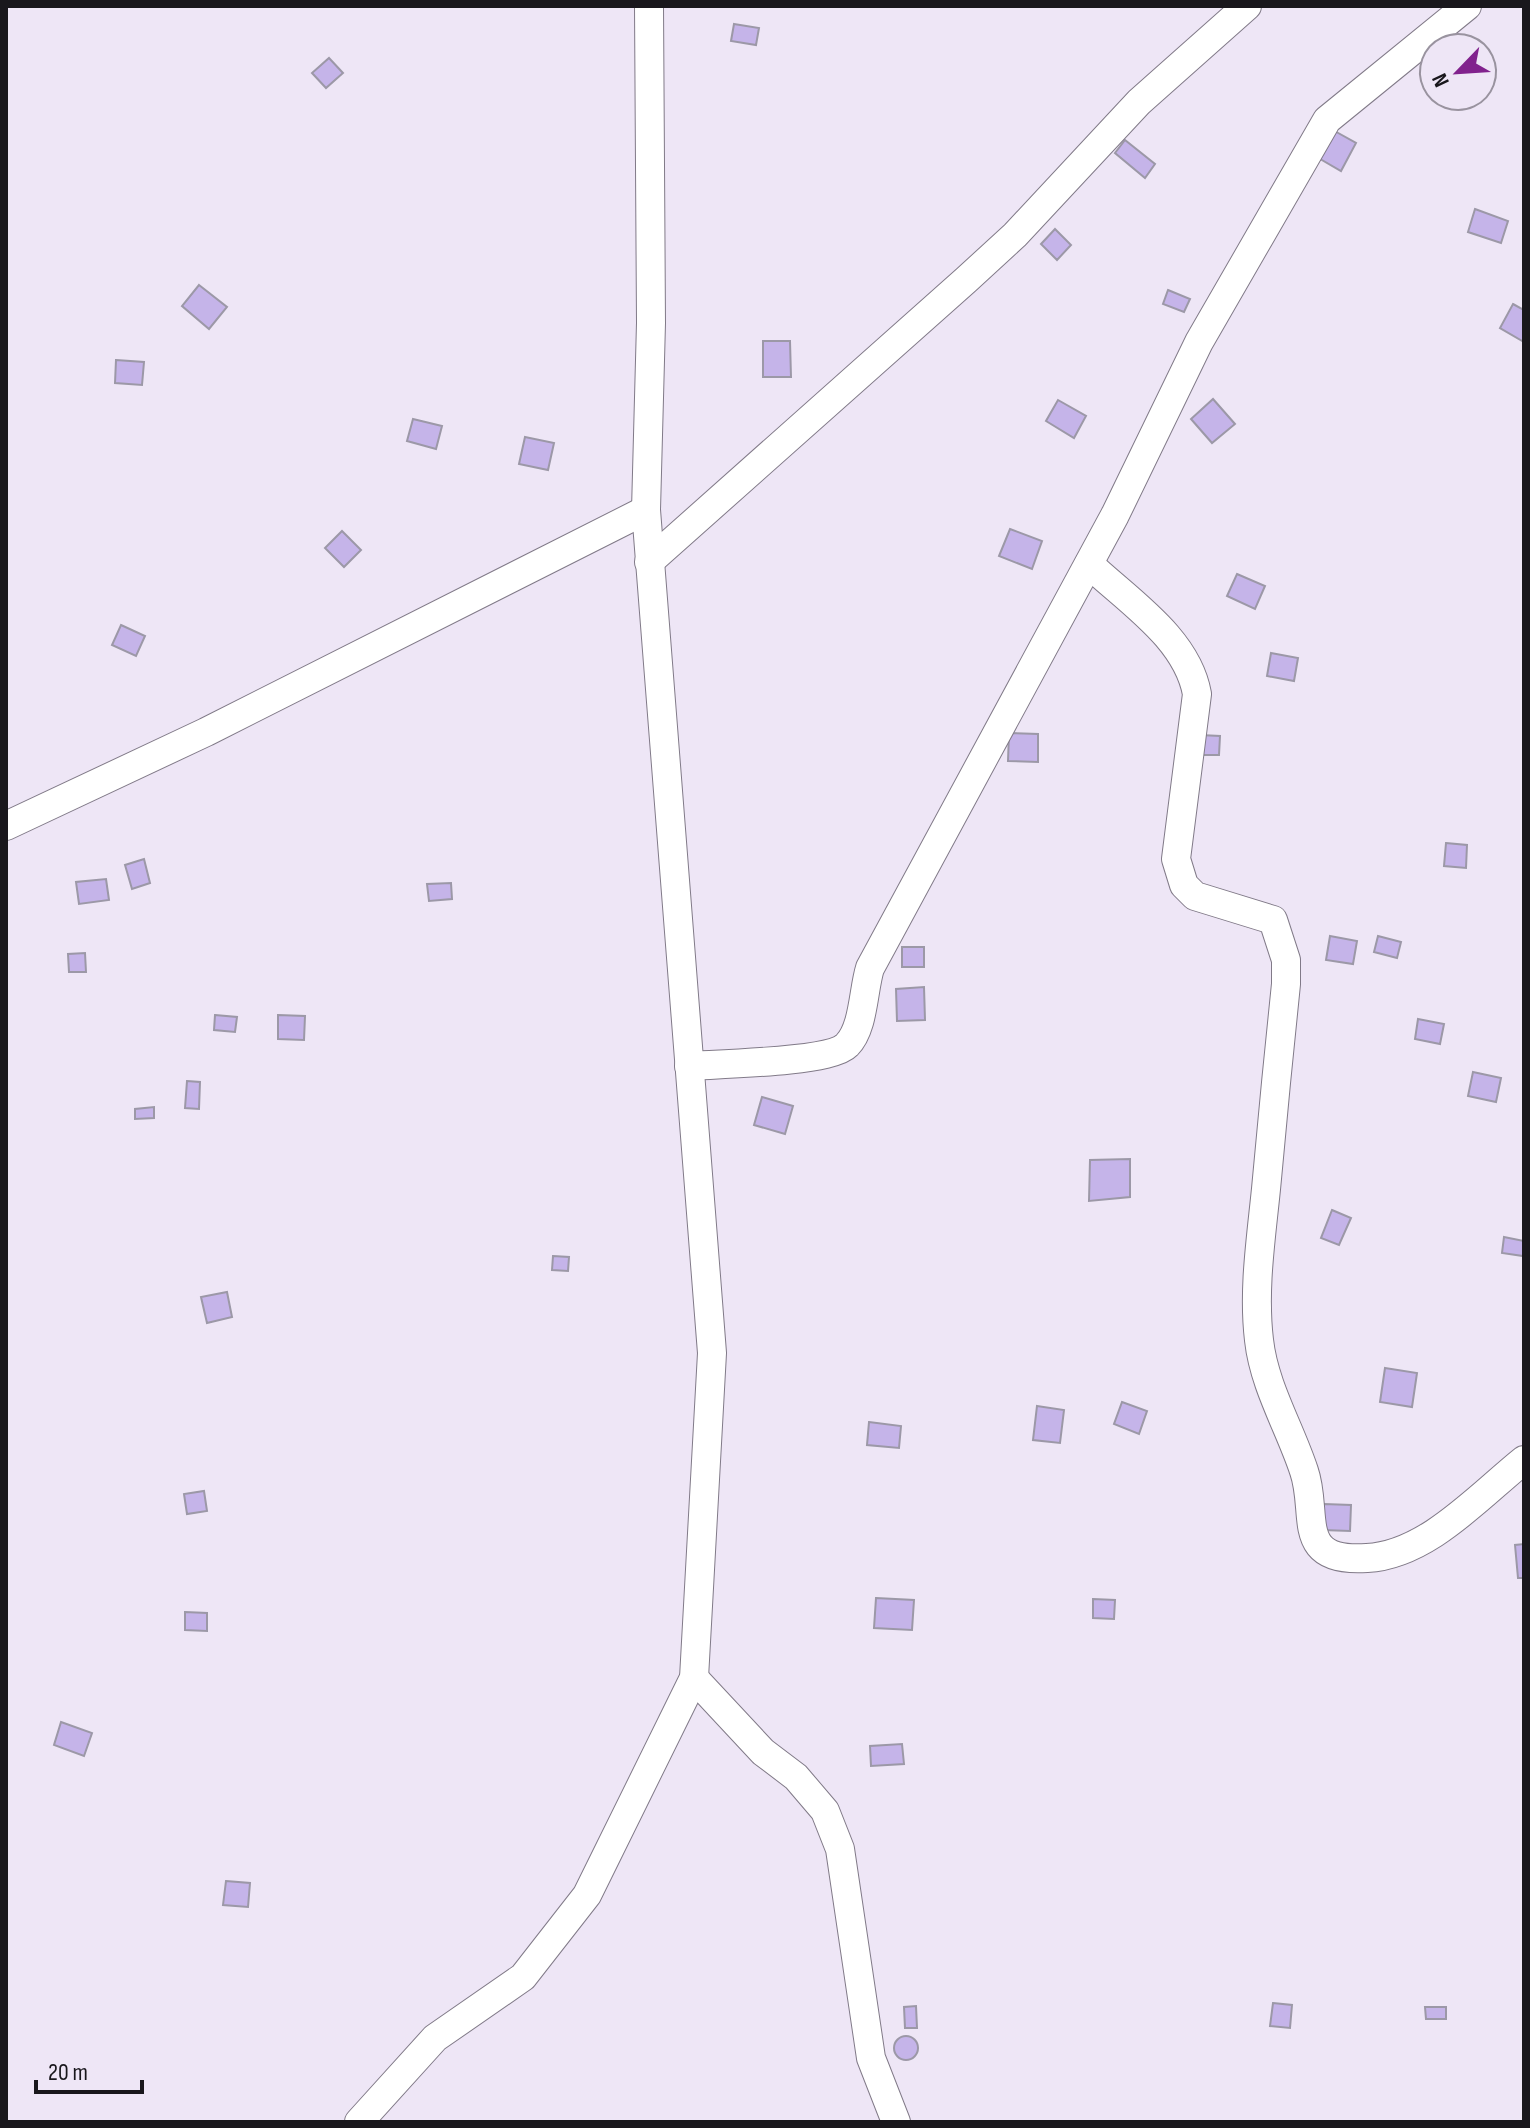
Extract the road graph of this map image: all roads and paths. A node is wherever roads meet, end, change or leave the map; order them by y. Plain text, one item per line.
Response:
1 (649, 6) edge
2 (1247, 6) edge
3 (1467, 6) edge
4 (646, 510) junction
5 (649, 562) junction
6 (1089, 564) junction
7 (6, 826) edge
8 (689, 1066) junction
9 (1524, 1460) edge
10 (694, 1678) junction
11 (359, 2122) edge
12 (896, 2122) edge

1 - 4 street
2 - 5 street
3 - 6 street
4 - 5 street
4 - 7 street
5 - 8 street
6 - 8 street
6 - 9 street
8 - 10 street
10 - 11 street
10 - 12 street

